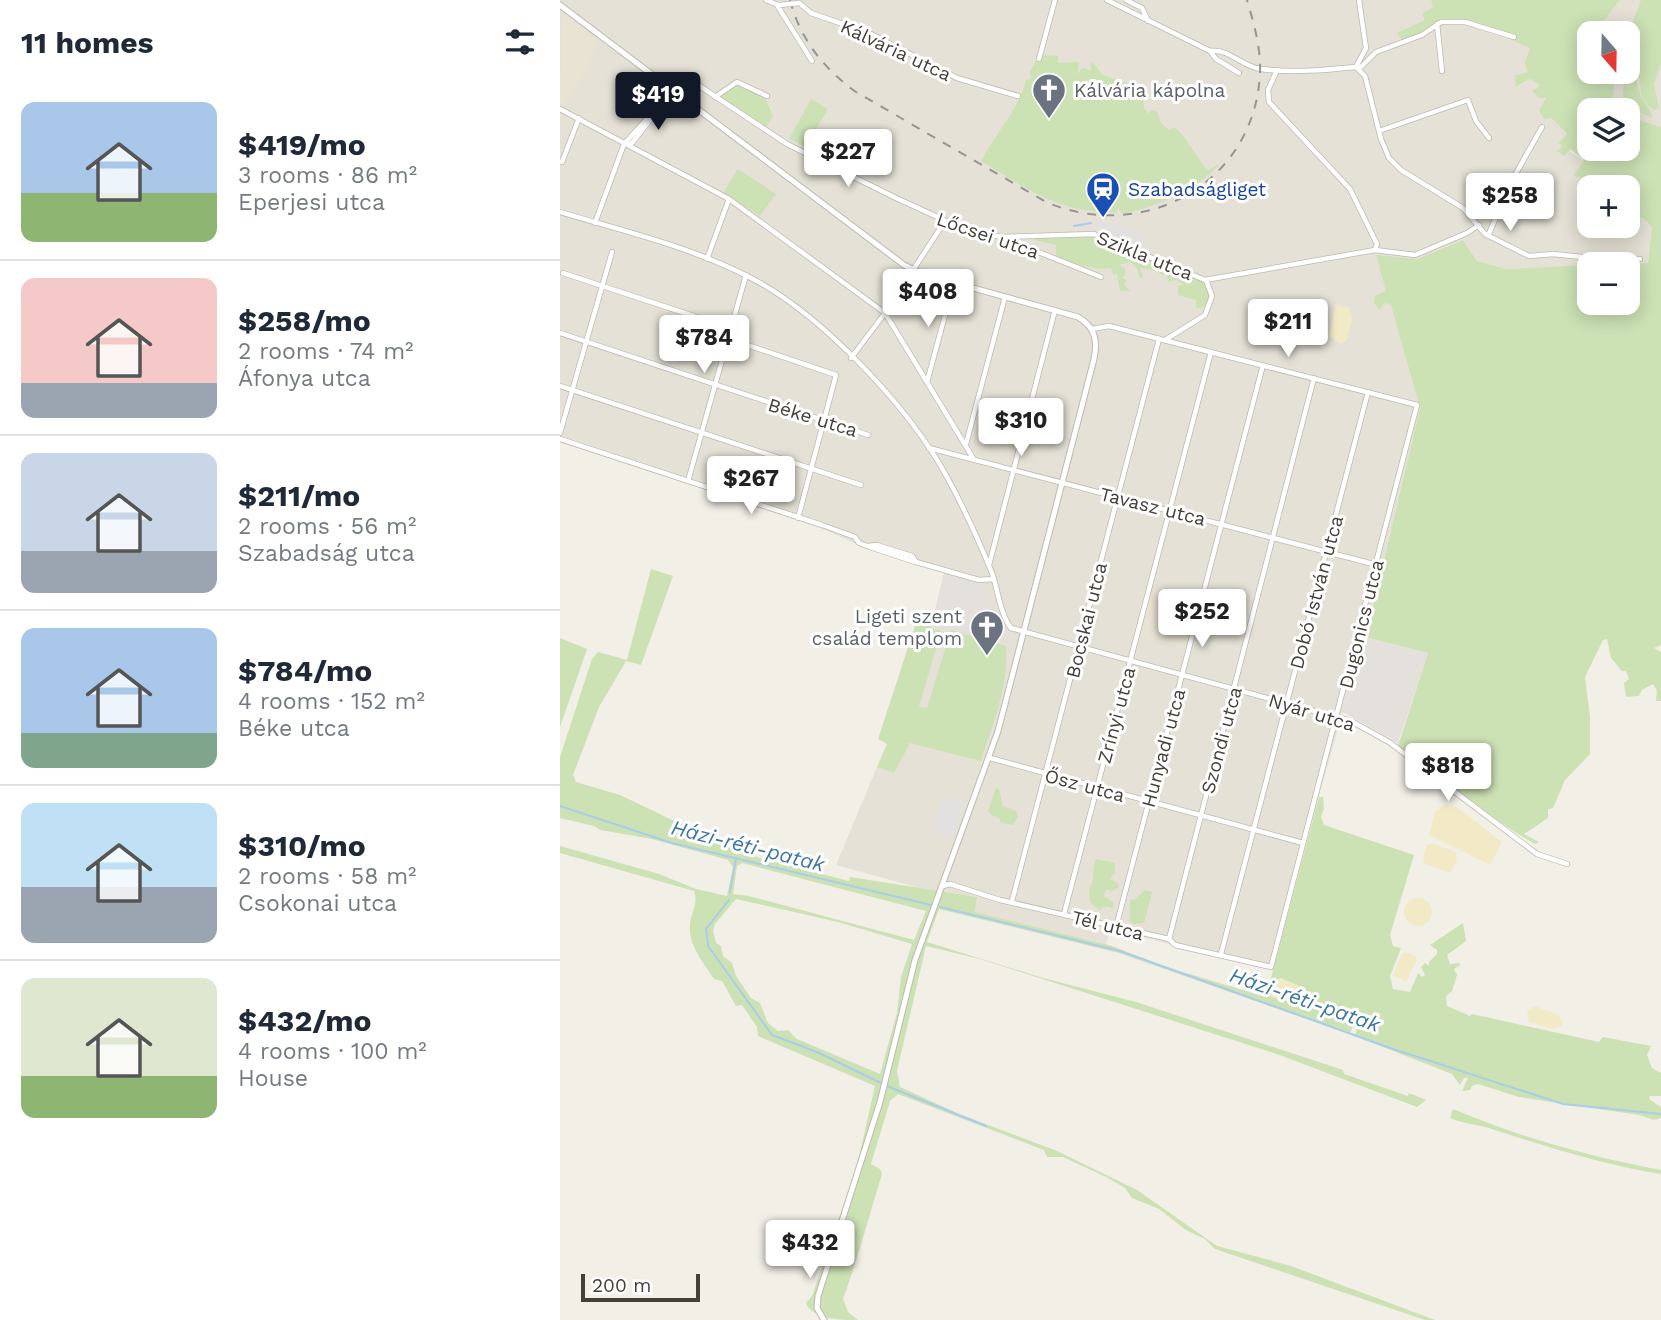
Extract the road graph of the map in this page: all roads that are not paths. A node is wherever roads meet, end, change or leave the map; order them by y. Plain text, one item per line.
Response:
1 (766, 0) edge
2 (1055, 0) edge
3 (1107, 0) edge
4 (1125, 0) edge
5 (1359, 0) edge
6 (778, 5) junction
7 (1136, 5) junction
8 (1120, 6) junction
9 (561, 7) edge
10 (1132, 13) junction
11 (1148, 21) junction
12 (1437, 24) junction
13 (1514, 37) dead end
14 (1210, 51) junction
15 (1039, 59) dead end
16 (812, 61) dead end
17 (1358, 68) junction
18 (1277, 70) junction
19 (1442, 71) dead end
20 (1239, 73) dead end
21 (673, 90) junction
22 (680, 96) junction
23 (767, 96) dead end
24 (1018, 96) dead end
25 (715, 97) junction
26 (560, 109) edge
27 (579, 118) junction
28 (1542, 127) dead end
29 (1379, 131) junction
30 (1489, 138) dead end
31 (625, 144) junction
32 (562, 162) dead end
33 (729, 199) junction
34 (560, 212) edge
35 (945, 222) junction
36 (596, 223) junction
37 (1479, 225) junction
38 (1488, 236) junction
39 (1001, 237) junction
40 (1375, 250) junction
41 (612, 252) dead end
42 (1577, 257) edge
43 (707, 259) junction
44 (913, 271) junction
45 (563, 273) dead end
46 (746, 275) junction
47 (1101, 277) dead end
48 (1205, 280) junction
49 (954, 282) junction
50 (602, 286) junction
51 (1005, 296) junction
52 (1055, 310) junction
53 (885, 313) junction
54 (730, 328) junction
55 (1092, 329) junction
56 (560, 333) edge
57 (727, 338) junction
58 (1162, 340) junction
59 (586, 342) junction
60 (1211, 352) junction
61 (851, 358) junction
62 (1263, 365) junction
63 (1314, 378) junction
64 (927, 382) junction
65 (560, 386) edge
66 (715, 386) junction
67 (573, 390) junction
68 (1368, 392) junction
69 (824, 422) junction
70 (560, 433) edge
71 (701, 433) junction
72 (868, 435) dead end
73 (560, 439) edge
74 (966, 445) junction
75 (929, 448) junction
76 (973, 458) junction
77 (1014, 469) junction
78 (812, 470) junction
79 (688, 481) junction
80 (1062, 482) junction
81 (861, 485) dead end
82 (1117, 497) junction
83 (1170, 510) junction
84 (798, 518) junction
85 (1222, 524) junction
86 (1274, 537) junction
87 (869, 547) junction
88 (1327, 551) junction
89 (916, 562) junction
90 (1377, 565) junction
91 (989, 566) junction
92 (994, 579) junction
93 (1022, 632) junction
94 (1079, 648) junction
95 (1130, 661) junction
96 (1182, 675) junction
97 (1235, 689) junction
98 (1287, 703) junction
99 (1338, 716) junction
100 (990, 758) junction
101 (1045, 774) junction
102 (1097, 788) junction
103 (1149, 802) junction
104 (1201, 816) junction
105 (1253, 830) junction
106 (1303, 843) junction
107 (1567, 864) dead end
108 (943, 886) junction
109 (1012, 901) junction
110 (1064, 914) junction
111 (1116, 927) junction
112 (1169, 939) junction
113 (1221, 954) junction
114 (1270, 967) joint
115 (824, 1320) edge

1 - 6 street
2 - 15 street
3 - 8 street
4 - 7 street
4 - 8 street
5 - 17 street
6 - 16 street
6 - 24 street, Kálvária utca, bridge
7 - 10 street
7 - 11 street
8 - 10 street
9 - 21 street
10 - 11 street
11 - 14 street
12 - 13 street
12 - 17 street
12 - 19 street
14 - 18 street
14 - 20 street
17 - 18 street
17 - 29 street
18 - 40 street
21 - 22 street
21 - 31 street
22 - 25 street
22 - 44 street
23 - 25 street
25 - 35 street, Lőcsei utca
26 - 27 street
27 - 31 street
27 - 32 street
28 - 38 street
29 - 30 street
29 - 37 street
31 - 33 street
31 - 36 street
33 - 43 street
33 - 53 street
34 - 36 street
35 - 39 street, Lőcsei utca
35 - 44 street
36 - 43 street
37 - 38 street
37 - 40 street, Szikla utca
38 - 42 street
39 - 47 street, Lőcsei utca
39 - 48 street, Szikla utca
40 - 48 street, Szikla utca
41 - 50 street
43 - 46 street
44 - 49 street
44 - 53 street
45 - 50 street
46 - 54 street
46 - 61 street
48 - 58 street, Szikla utca
49 - 51 street
49 - 64 street
50 - 54 street
50 - 59 street
51 - 52 street
51 - 74 street
52 - 55 street
52 - 77 street
53 - 61 street
53 - 64 street
54 - 57 street
55 - 58 street
55 - 80 street
56 - 59 street, Béke utca
57 - 66 street
57 - 69 street
58 - 60 street
58 - 82 street, Bocskai utca
59 - 66 street, Béke utca
59 - 67 street
60 - 62 street
60 - 83 street, Zrínyi utca
61 - 75 street
62 - 63 street
62 - 85 street, Hunyadi utca
63 - 68 street
63 - 86 street, Szondi utca
64 - 74 street
65 - 67 street
66 - 69 street, Béke utca
66 - 71 street
67 - 70 street
67 - 71 street
68 - 88 street, Dobó István utca
68 - 90 street, Dugonics utca
69 - 72 street, Béke utca
69 - 78 street
71 - 78 street
71 - 79 street
73 - 79 street
74 - 76 street
75 - 76 street, Tavasz utca
75 - 91 street
76 - 77 street, Tavasz utca
77 - 80 street, Tavasz utca
77 - 91 street
78 - 81 street
78 - 84 street
79 - 84 street
80 - 82 street, Tavasz utca
80 - 93 street
82 - 83 street, Tavasz utca
82 - 94 street, Bocskai utca
83 - 85 street, Tavasz utca
83 - 95 street, Zrínyi utca
84 - 87 street
85 - 86 street, Tavasz utca
85 - 96 street, Hunyadi utca
86 - 88 street, Tavasz utca
86 - 97 street, Szondi utca
87 - 89 street
87 - 89 street
88 - 90 street, Tavasz utca
88 - 98 street, Dobó István utca
89 - 92 street
90 - 99 street, Dugonics utca
91 - 92 street
92 - 93 street, Nyár utca
93 - 94 street, Nyár utca
93 - 100 street
94 - 95 street, Nyár utca
94 - 101 street, Bocskai utca
95 - 96 street, Nyár utca
95 - 102 street, Zrínyi utca
96 - 97 street, Nyár utca
96 - 103 street, Hunyadi utca
97 - 98 street, Nyár utca
97 - 104 street, Szondi utca
98 - 99 street, Nyár utca
98 - 105 street, Dobó István utca
99 - 106 street, Dugonics utca
99 - 107 street, Nyár utca
100 - 101 street, Ősz utca
100 - 108 street
101 - 102 street, Ősz utca
101 - 109 street, Bocskai utca
102 - 103 street, Ősz utca
102 - 110 street, Zrínyi utca
103 - 104 street, Ősz utca
103 - 111 street, Hunyadi utca
104 - 105 street, Ősz utca
104 - 112 street, Szondi utca
105 - 106 street, Ősz utca
105 - 113 street, Dobó István utca
106 - 114 street, Dugonics utca
108 - 109 street, Tél utca
108 - 115 street
109 - 110 street, Tél utca
110 - 111 street, Tél utca
111 - 112 street, Tél utca
112 - 113 street, Tél utca
113 - 114 street, Tél utca

